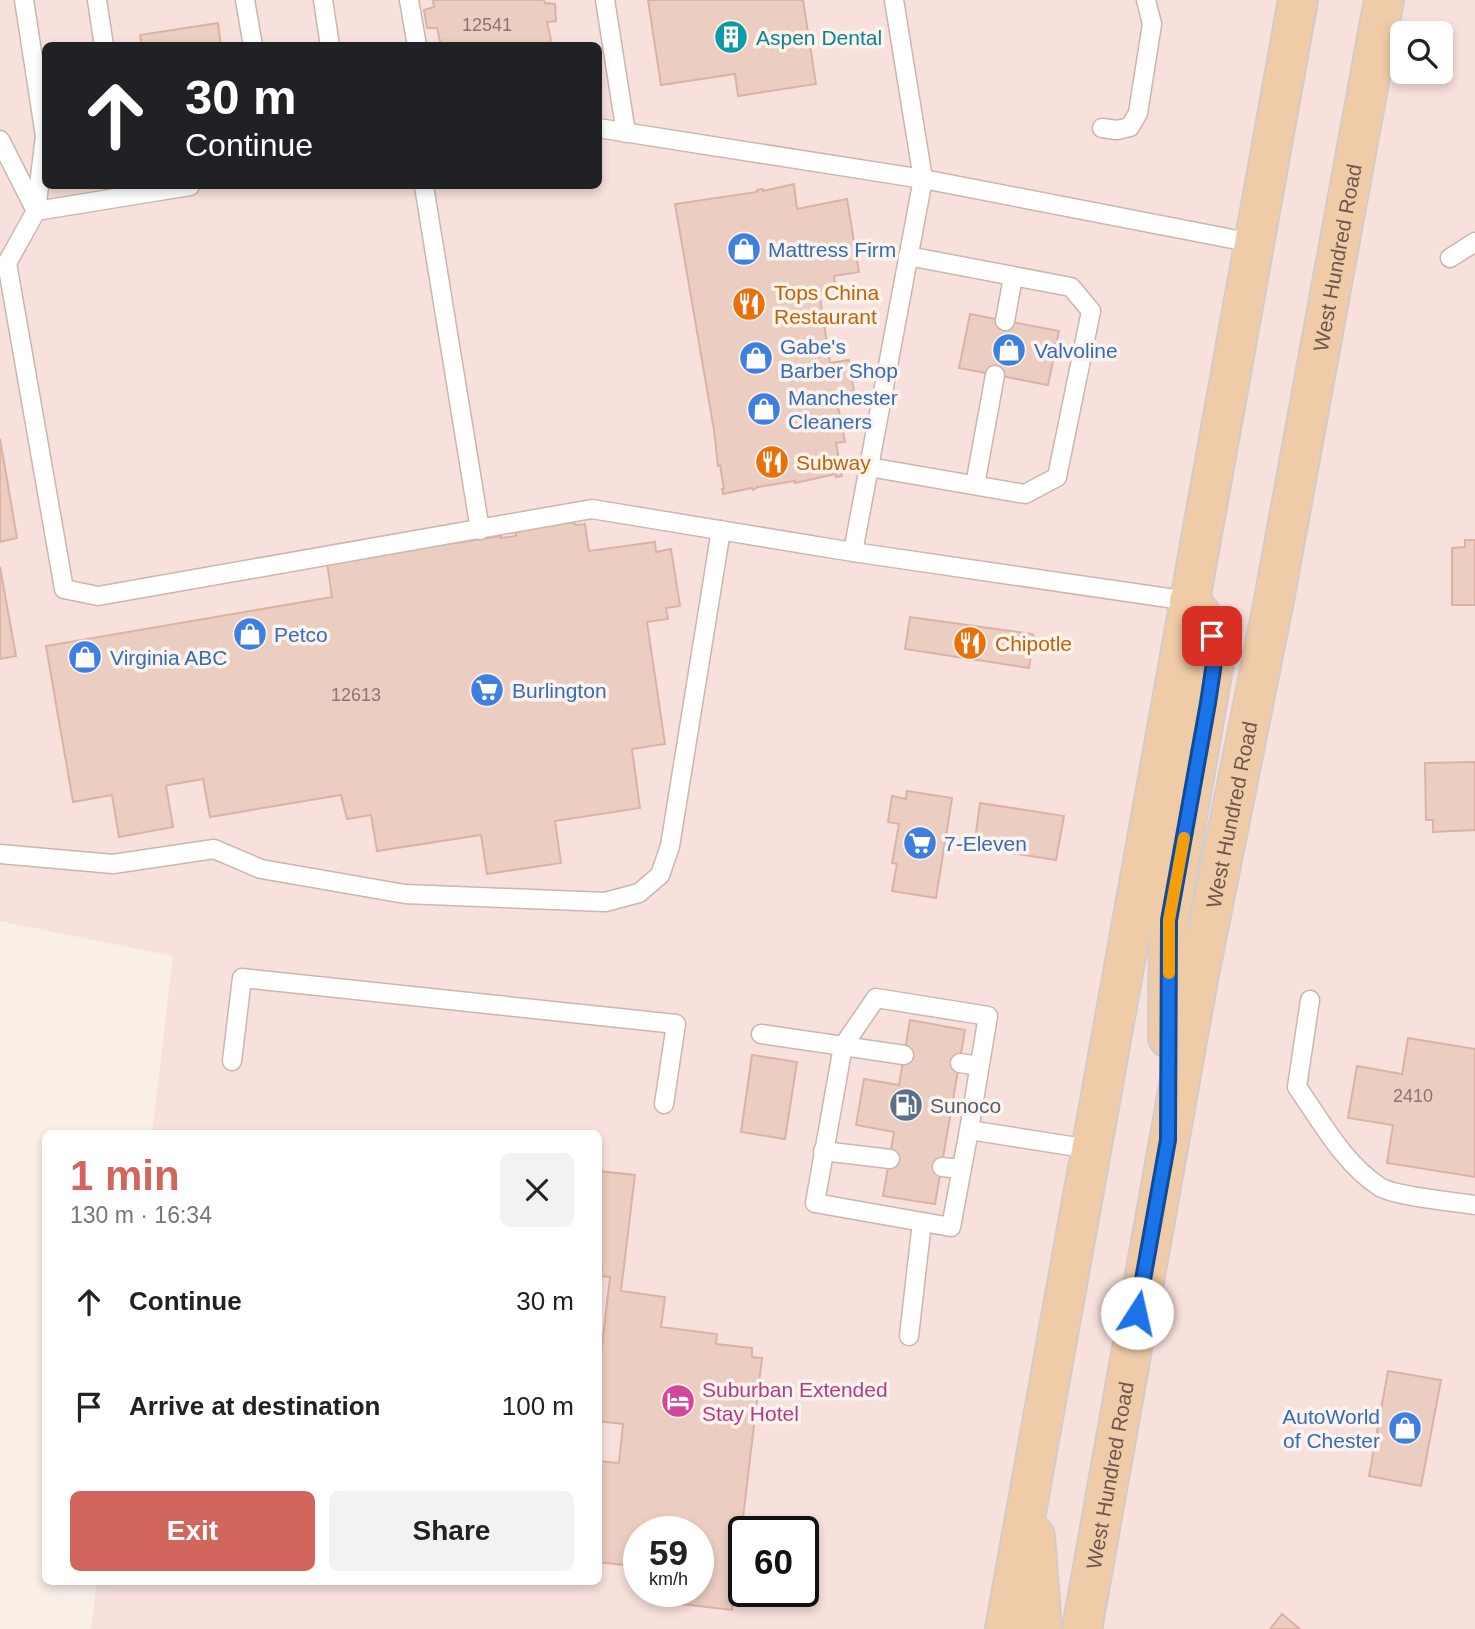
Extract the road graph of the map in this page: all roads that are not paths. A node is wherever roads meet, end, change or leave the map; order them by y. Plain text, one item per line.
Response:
1 (24, 0) edge
2 (97, 0) edge
3 (245, 0) edge
4 (323, 0) edge
5 (409, 0) edge
6 (605, 0) edge
7 (894, 0) edge
8 (1146, 0) edge
9 (1298, 0) edge
10 (1384, 0) edge
11 (103, 42) edge
12 (252, 42) edge
13 (329, 42) edge
14 (416, 42) edge
15 (42, 117) edge
16 (1102, 128) dead end
17 (602, 129) edge
18 (626, 133) junction
19 (0, 140) edge
20 (42, 161) edge
21 (923, 179) junction
22 (152, 189) edge
23 (424, 189) edge
24 (126, 191) edge
25 (36, 211) junction
26 (1475, 242) edge
27 (1253, 243) junction
28 (908, 256) junction
29 (1450, 258) dead end
30 (1013, 276) junction
31 (1005, 321) dead end
32 (995, 375) dead end
33 (869, 467) junction
34 (975, 485) junction
35 (480, 530) junction
36 (721, 530) junction
37 (853, 552) junction
38 (1189, 600) junction
39 (0, 854) edge
40 (1310, 1000) dead end
41 (761, 1034) dead end
42 (843, 1046) junction
43 (904, 1055) dead end
44 (232, 1060) dead end
45 (960, 1063) dead end
46 (979, 1066) junction
47 (664, 1104) dead end
48 (969, 1130) junction
49 (1168, 1140) junction
50 (1090, 1149) junction
51 (823, 1151) junction
52 (890, 1159) dead end
53 (942, 1167) dead end
54 (961, 1170) junction
55 (1475, 1205) edge
56 (922, 1222) junction
57 (909, 1336) dead end
58 (1030, 1485) junction
59 (1084, 1628) edge
60 (1005, 1629) edge
61 (1042, 1629) edge

1 - 15 lane
2 - 11 lane
3 - 12 lane
4 - 13 lane
5 - 14 lane
6 - 18 lane
7 - 21 lane
8 - 16 lane
9 - 27 main road
10 - 49 main road, West Hundred Road
17 - 18 lane
18 - 21 lane
19 - 25 lane
20 - 25 lane
21 - 27 lane
21 - 28 lane
22 - 24 lane
23 - 35 lane
24 - 25 lane
25 - 35 lane
26 - 29 lane
27 - 38 main road
28 - 30 lane
28 - 33 lane
30 - 31 lane
30 - 34 lane
32 - 34 lane
33 - 34 lane
33 - 37 lane
35 - 36 lane
36 - 37 lane
36 - 39 lane
37 - 38 lane
38 - 49 main road
38 - 50 main road
40 - 55 lane
41 - 42 lane
42 - 43 lane
42 - 46 lane
42 - 51 lane
44 - 47 lane
45 - 46 lane
46 - 48 lane
48 - 50 lane
48 - 54 lane
49 - 59 main road, West Hundred Road
50 - 58 main road
51 - 52 lane
51 - 56 lane
53 - 54 lane
54 - 56 lane
56 - 57 lane
58 - 60 main road
58 - 61 main road

